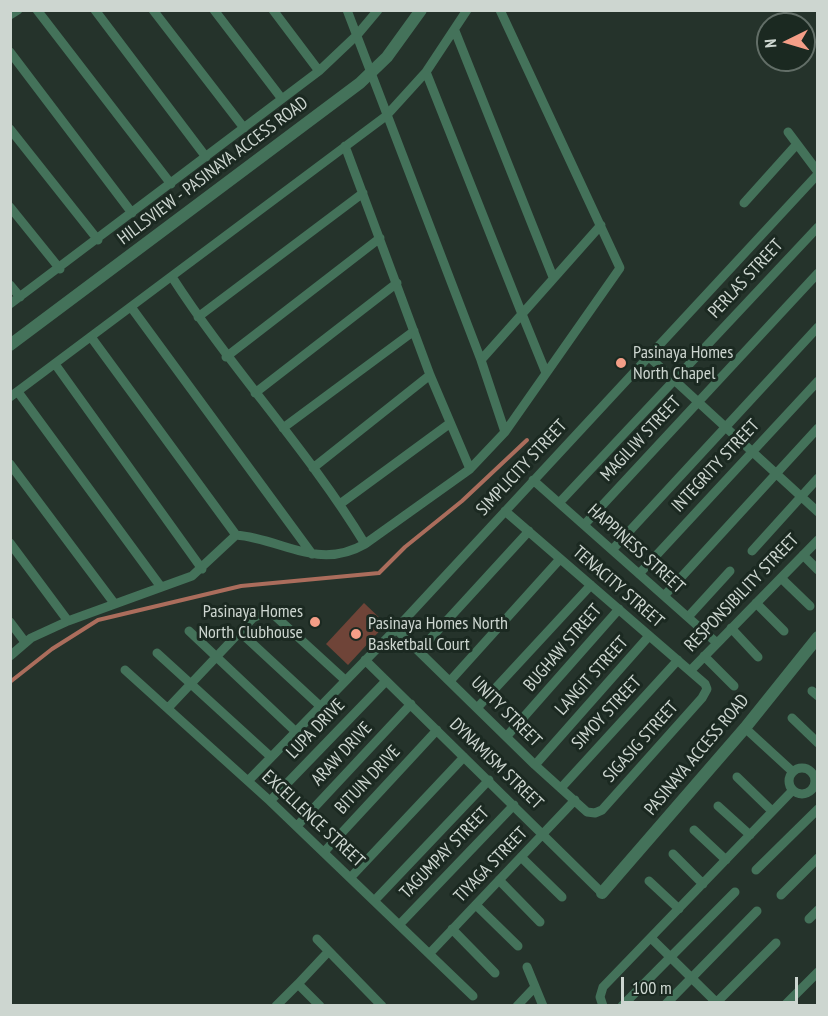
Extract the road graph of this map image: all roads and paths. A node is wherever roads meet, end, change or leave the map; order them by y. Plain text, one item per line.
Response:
1 (18, 10) edge
2 (37, 10) edge
3 (95, 10) edge
4 (153, 10) edge
5 (214, 10) edge
6 (273, 10) edge
7 (347, 10) edge
8 (378, 10) edge
9 (421, 10) edge
10 (467, 10) edge
11 (500, 10) edge
12 (10, 15) edge
13 (455, 31) junction
14 (357, 35) junction
15 (10, 52) edge
16 (319, 71) junction
17 (426, 72) junction
18 (372, 73) junction
19 (282, 99) junction
20 (386, 116) junction
21 (244, 128) junction
22 (10, 129) edge
23 (788, 132) dead end
24 (797, 144) junction
25 (345, 146) junction
26 (206, 157) junction
27 (818, 173) edge
28 (171, 184) junction
29 (363, 193) junction
30 (744, 203) dead end
31 (10, 207) edge
32 (132, 213) junction
33 (601, 225) junction
34 (818, 227) edge
35 (380, 238) junction
36 (98, 240) junction
37 (60, 269) junction
38 (818, 273) edge
39 (172, 277) junction
40 (554, 277) junction
41 (397, 283) junction
42 (10, 285) edge
43 (20, 297) junction
44 (10, 304) edge
45 (131, 307) junction
46 (522, 314) junction
47 (198, 317) junction
48 (818, 327) edge
49 (414, 331) junction
50 (91, 337) junction
51 (10, 345) edge
52 (648, 356) junction
53 (226, 357) junction
54 (481, 360) junction
55 (55, 364) junction
56 (546, 373) junction
57 (430, 375) junction
58 (674, 380) junction
59 (818, 381) edge
60 (255, 393) junction
61 (14, 395) edge
62 (698, 402) junction
63 (449, 424) junction
64 (725, 427) junction
65 (284, 428) junction
66 (818, 428) edge
67 (505, 432) junction
68 (752, 452) junction
69 (10, 464) edge
70 (313, 468) junction
71 (470, 469) junction
72 (775, 473) junction
73 (818, 478) edge
74 (533, 480) junction
75 (800, 496) junction
76 (559, 502) junction
77 (340, 504) junction
78 (505, 511) junction
79 (818, 512) edge
80 (584, 525) junction
81 (529, 531) junction
82 (236, 535) junction
83 (818, 540) edge
84 (10, 543) edge
85 (365, 544) junction
86 (612, 550) junction
87 (752, 550) dead end
88 (312, 554) junction
89 (802, 555) junction
90 (560, 559) junction
91 (202, 569) junction
92 (818, 570) edge
93 (730, 571) dead end
94 (639, 574) junction
95 (781, 578) junction
96 (591, 585) junction
97 (161, 587) junction
98 (664, 596) junction
99 (114, 603) junction
100 (756, 603) junction
101 (810, 606) dead end
102 (619, 609) junction
103 (688, 617) junction
104 (68, 621) junction
105 (10, 622) edge
106 (731, 628) junction
107 (396, 629) junction
108 (189, 631) dead end
109 (784, 631) dead end
110 (240, 632) junction
111 (649, 636) junction
112 (818, 637) edge
113 (25, 642) junction
114 (717, 643) junction
115 (419, 651) junction
116 (157, 653) dead end
117 (704, 656) junction
118 (10, 657) edge
119 (216, 657) junction
120 (758, 657) dead end
121 (365, 660) junction
122 (678, 660) junction
123 (125, 670) dead end
124 (691, 670) junction
125 (345, 680) junction
126 (386, 681) junction
127 (450, 681) junction
128 (191, 684) junction
129 (734, 686) dead end
130 (707, 689) joint
131 (411, 704) junction
132 (320, 706) junction
133 (478, 707) junction
134 (168, 708) junction
135 (792, 718) dead end
136 (745, 728) junction
137 (437, 730) junction
138 (296, 731) junction
139 (507, 736) junction
140 (818, 743) edge
141 (271, 757) junction
142 (464, 757) junction
143 (535, 765) junction
144 (815, 770) edge
145 (793, 772) junction
146 (737, 777) dead end
147 (489, 780) junction
148 (248, 781) junction
149 (561, 788) junction
150 (793, 790) junction
151 (814, 792) edge
152 (575, 800) junction
153 (270, 801) junction
154 (514, 805) junction
155 (718, 806) dead end
156 (818, 810) edge
157 (772, 811) junction
158 (595, 813) joint
159 (297, 826) junction
160 (694, 830) dead end
161 (544, 834) junction
162 (750, 835) junction
163 (324, 852) junction
164 (673, 854) dead end
165 (521, 857) junction
166 (818, 858) edge
167 (726, 860) junction
168 (756, 870) dead end
169 (351, 877) junction
170 (499, 880) junction
171 (649, 881) dead end
172 (703, 884) junction
173 (735, 892) dead end
174 (602, 894) joint
175 (781, 895) dead end
176 (562, 897) dead end
177 (375, 900) junction
178 (476, 905) junction
179 (679, 909) junction
180 (818, 910) edge
181 (758, 911) dead end
182 (809, 919) dead end
183 (540, 922) dead end
184 (400, 924) junction
185 (452, 929) junction
186 (651, 938) junction
187 (317, 939) dead end
188 (776, 943) dead end
189 (518, 946) dead end
190 (328, 952) junction
191 (430, 953) junction
192 (670, 957) junction
193 (527, 967) dead end
194 (818, 972) edge
195 (495, 973) dead end
196 (692, 978) junction
197 (298, 984) junction
198 (534, 987) junction
199 (473, 996) dead end
200 (717, 1004) edge
201 (276, 1005) edge
202 (320, 1005) edge
203 (382, 1005) edge
204 (517, 1005) edge
205 (543, 1005) edge
206 (603, 1005) edge
207 (622, 1005) edge
208 (664, 1005) edge
209 (784, 1005) edge

1 - 12 street
2 - 28 street
3 - 26 street
4 - 21 street
5 - 19 street
6 - 16 street
7 - 14 street
8 - 14 street
9 - 18 street, HILLSVIEW - PASINAYA ACCESS ROAD
10 - 13 street
11 - 33 street
13 - 17 street
13 - 40 street
14 - 16 street
14 - 18 street
15 - 32 street
16 - 19 street
17 - 20 street
17 - 46 street
18 - 20 street
18 - 51 street, HILLSVIEW - PASINAYA ACCESS ROAD
19 - 21 street
20 - 25 street
20 - 54 street
21 - 26 street
22 - 36 street
23 - 24 street
24 - 27 street
24 - 30 street
25 - 29 street
25 - 39 street
26 - 28 street
27 - 52 street, SIMPLICITY STREET
28 - 32 street
29 - 35 street
29 - 47 street
31 - 37 street
32 - 36 street
33 - 40 street
33 - 56 street
34 - 58 street, PERLAS STREET
35 - 41 street
35 - 53 street
36 - 37 street
37 - 43 street
38 - 62 street, MAGILIW STREET
39 - 45 street
39 - 47 street
40 - 46 street
41 - 49 street
41 - 60 street
42 - 43 street
43 - 44 street
45 - 50 street
45 - 88 street
46 - 54 street
46 - 56 street
47 - 53 street
48 - 64 street
49 - 57 street
49 - 65 street
50 - 55 street
50 - 82 street
52 - 58 street
52 - 74 street, SIMPLICITY STREET
53 - 60 street
54 - 67 street
55 - 61 street
55 - 91 street
56 - 67 street
57 - 63 street
57 - 70 street
58 - 62 street
58 - 76 street, PERLAS STREET
59 - 68 street, INTEGRITY STREET
60 - 65 street
61 - 97 street
62 - 64 street
62 - 80 street, MAGILIW STREET
63 - 71 street
63 - 77 street
64 - 68 street
64 - 86 street
65 - 70 street
66 - 72 street
67 - 71 street
68 - 72 street
68 - 94 street, INTEGRITY STREET
69 - 99 street
70 - 77 street
71 - 85 street
72 - 75 street
72 - 98 street
73 - 75 street
74 - 76 street, HAPPINESS STREET
74 - 78 street, SIMPLICITY STREET
75 - 79 street
75 - 87 street
76 - 80 street, HAPPINESS STREET
77 - 85 street
78 - 81 street, TENACITY STREET
78 - 107 street, SIMPLICITY STREET
80 - 86 street, HAPPINESS STREET
81 - 90 street, TENACITY STREET
81 - 115 street
82 - 88 street
82 - 91 street
83 - 89 street, RESPONSIBILITY STREET
84 - 104 street
85 - 88 street
86 - 94 street, HAPPINESS STREET
89 - 92 street
89 - 95 street, RESPONSIBILITY STREET
90 - 96 street, TENACITY STREET
90 - 127 street
91 - 97 street
93 - 103 street
94 - 98 street, HAPPINESS STREET
95 - 100 street, RESPONSIBILITY STREET
95 - 101 street
96 - 102 street, TENACITY STREET
96 - 133 street
97 - 99 street
98 - 103 street, HAPPINESS STREET
99 - 104 street
100 - 106 street, RESPONSIBILITY STREET
100 - 109 street
102 - 111 street, TENACITY STREET
102 - 139 street, BUGHAW STREET
103 - 114 street, HAPPINESS STREET
104 - 113 street
105 - 113 street
106 - 114 street, RESPONSIBILITY STREET
106 - 120 street
107 - 115 street, UNITY STREET
107 - 121 street, SIMPLICITY STREET
108 - 119 street
110 - 119 street
110 - 125 street
110 - 132 street
111 - 122 street, TENACITY STREET
111 - 143 street, LANGIT STREET
112 - 136 street, PASINAYA ACCESS ROAD
113 - 118 street
114 - 117 street, RESPONSIBILITY STREET
115 - 127 street, UNITY STREET
116 - 128 street
117 - 124 street, RESPONSIBILITY STREET
117 - 129 street
119 - 128 street
119 - 138 street
121 - 125 street, SIMPLICITY STREET
121 - 126 street, DYNAMISM STREET
122 - 124 street, TENACITY STREET
122 - 149 street, SIMOY STREET
123 - 134 street, EXCELLENCE STREET
124 - 130 street, TENACITY STREET
125 - 132 street, SIMPLICITY STREET
126 - 131 street, DYNAMISM STREET
126 - 153 street, LUPA DRIVE
127 - 133 street, UNITY STREET
128 - 134 street
128 - 141 street
130 - 158 street, SIGASIG STREET
131 - 137 street, DYNAMISM STREET
131 - 159 street, ARAW DRIVE
132 - 138 street, SIMPLICITY STREET
133 - 139 street, UNITY STREET
134 - 148 street, EXCELLENCE STREET
135 - 140 street
136 - 145 street
136 - 174 street, PASINAYA ACCESS ROAD
137 - 142 street, DYNAMISM STREET
137 - 163 street, BITUIN DRIVE
138 - 141 street, SIMPLICITY STREET
139 - 143 street, UNITY STREET
141 - 148 street, SIMPLICITY STREET
142 - 147 street, DYNAMISM STREET
142 - 169 street
143 - 149 street, UNITY STREET
144 - 145 street
144 - 151 street
145 - 150 street
146 - 157 street
147 - 154 street, DYNAMISM STREET
147 - 177 street
148 - 153 street, EXCELLENCE STREET
149 - 152 street, UNITY STREET
150 - 151 street
150 - 157 street
152 - 158 street, UNITY STREET
152 - 161 street, TIYAGA STREET
153 - 159 street, EXCELLENCE STREET
154 - 161 street, DYNAMISM STREET
154 - 184 street, TAGUMPAY STREET
155 - 162 street
156 - 168 street
157 - 162 street
159 - 163 street, EXCELLENCE STREET
160 - 167 street
161 - 165 street, TIYAGA STREET
161 - 174 street, DYNAMISM STREET
162 - 167 street
163 - 169 street, EXCELLENCE STREET
164 - 172 street
165 - 170 street, TIYAGA STREET
165 - 176 street
166 - 175 street
167 - 172 street
169 - 177 street, EXCELLENCE STREET
170 - 178 street, TIYAGA STREET
170 - 183 street
171 - 179 street
172 - 179 street
173 - 192 street
177 - 184 street, EXCELLENCE STREET
178 - 185 street, TIYAGA STREET
178 - 189 street
179 - 186 street
180 - 182 street
181 - 196 street
184 - 191 street, EXCELLENCE STREET
185 - 191 street, TIYAGA STREET
185 - 195 street
186 - 192 street
186 - 206 street
187 - 190 street
188 - 200 street
190 - 197 street
190 - 203 street
191 - 199 street, EXCELLENCE STREET
192 - 196 street
192 - 207 street
193 - 198 street
194 - 209 street
196 - 200 street
196 - 208 street
197 - 201 street
197 - 202 street
198 - 204 street
198 - 205 street

